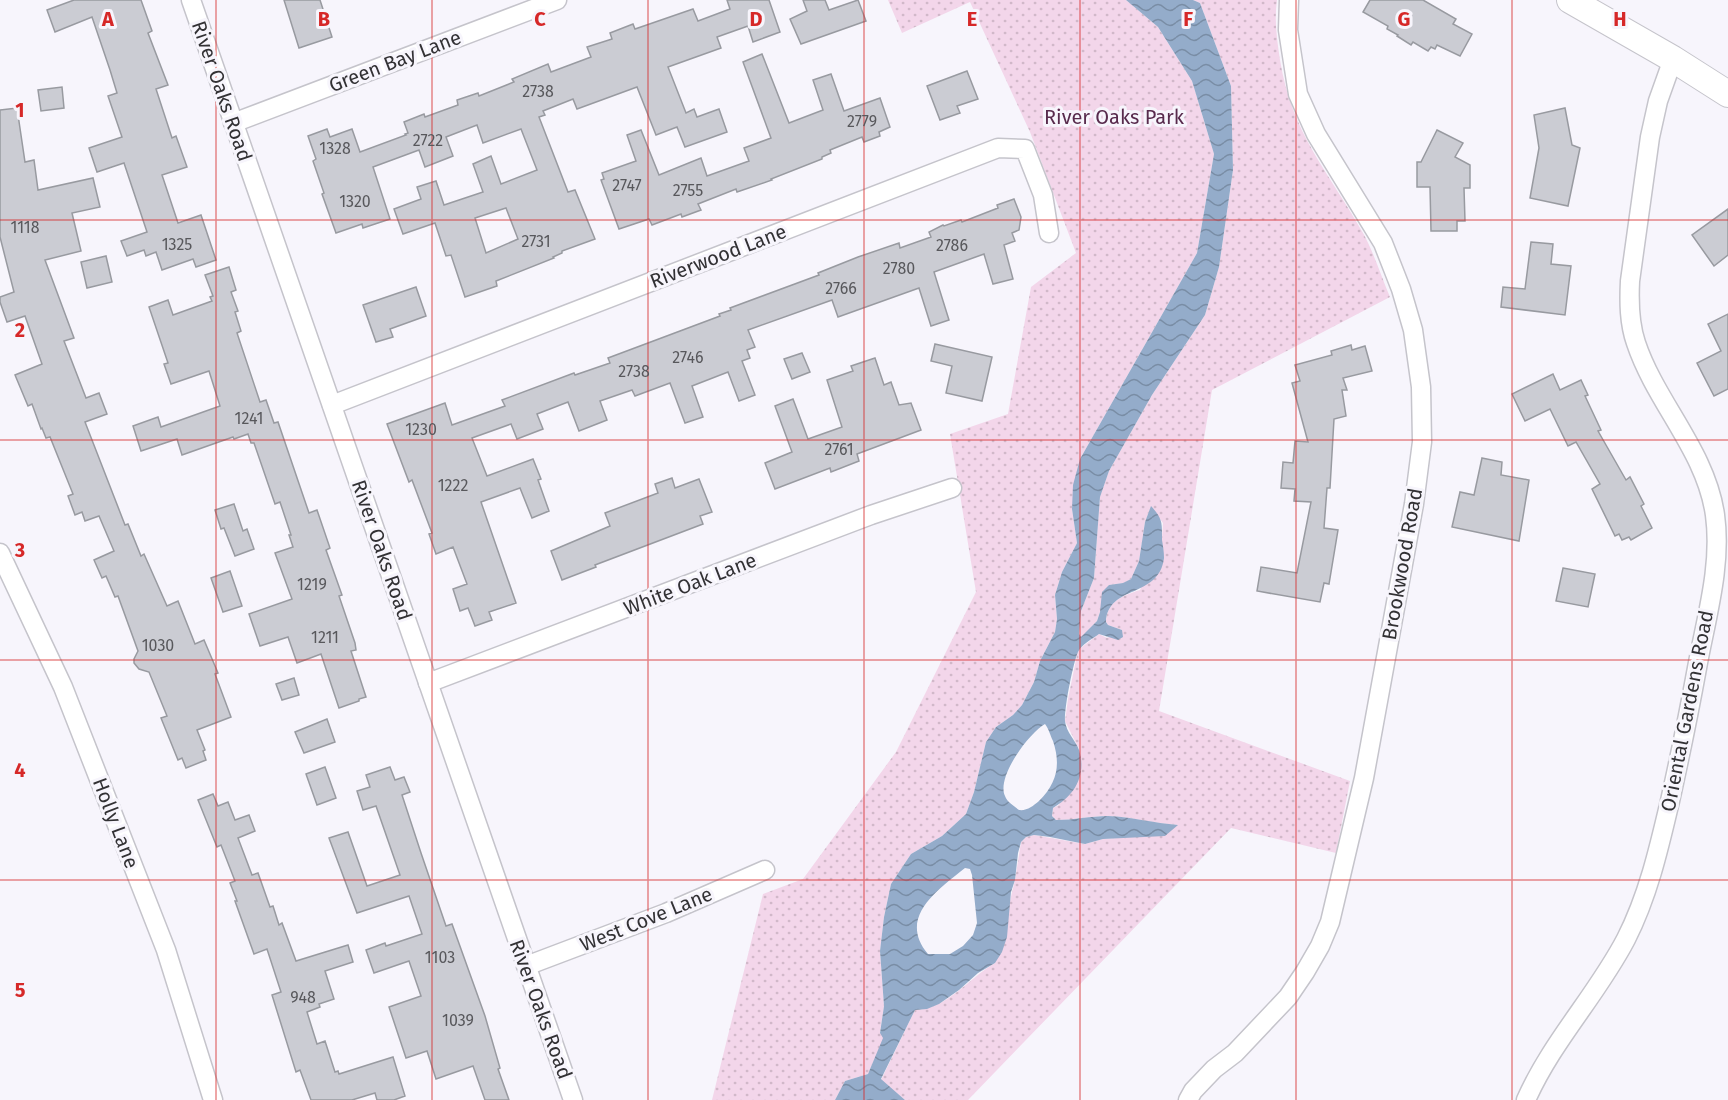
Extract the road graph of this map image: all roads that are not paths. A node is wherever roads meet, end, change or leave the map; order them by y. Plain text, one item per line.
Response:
1 (191, 0) edge
2 (557, 0) edge
3 (1289, 0) edge
4 (1570, 0) edge
5 (1673, 59) junction
6 (1728, 94) edge
7 (233, 123) junction
8 (1049, 233) dead end
9 (332, 405) junction
10 (952, 488) dead end
11 (0, 553) edge
12 (428, 683) junction
13 (765, 870) dead end
14 (526, 966) junction
15 (213, 1100) edge
16 (573, 1100) edge
17 (1188, 1100) edge
18 (1526, 1100) edge

1 - 7 street, River Oaks Road
2 - 7 street, Green Bay Lane
3 - 17 street, Brookwood Road
4 - 5 street
5 - 6 street
5 - 18 street, Oriental Gardens Road
7 - 9 street, River Oaks Road
8 - 9 street, Riverwood Lane
9 - 12 street, River Oaks Road
10 - 12 street, White Oak Lane
11 - 15 street, Holly Lane
12 - 14 street, River Oaks Road
13 - 14 street, West Cove Lane
14 - 16 street, River Oaks Road

